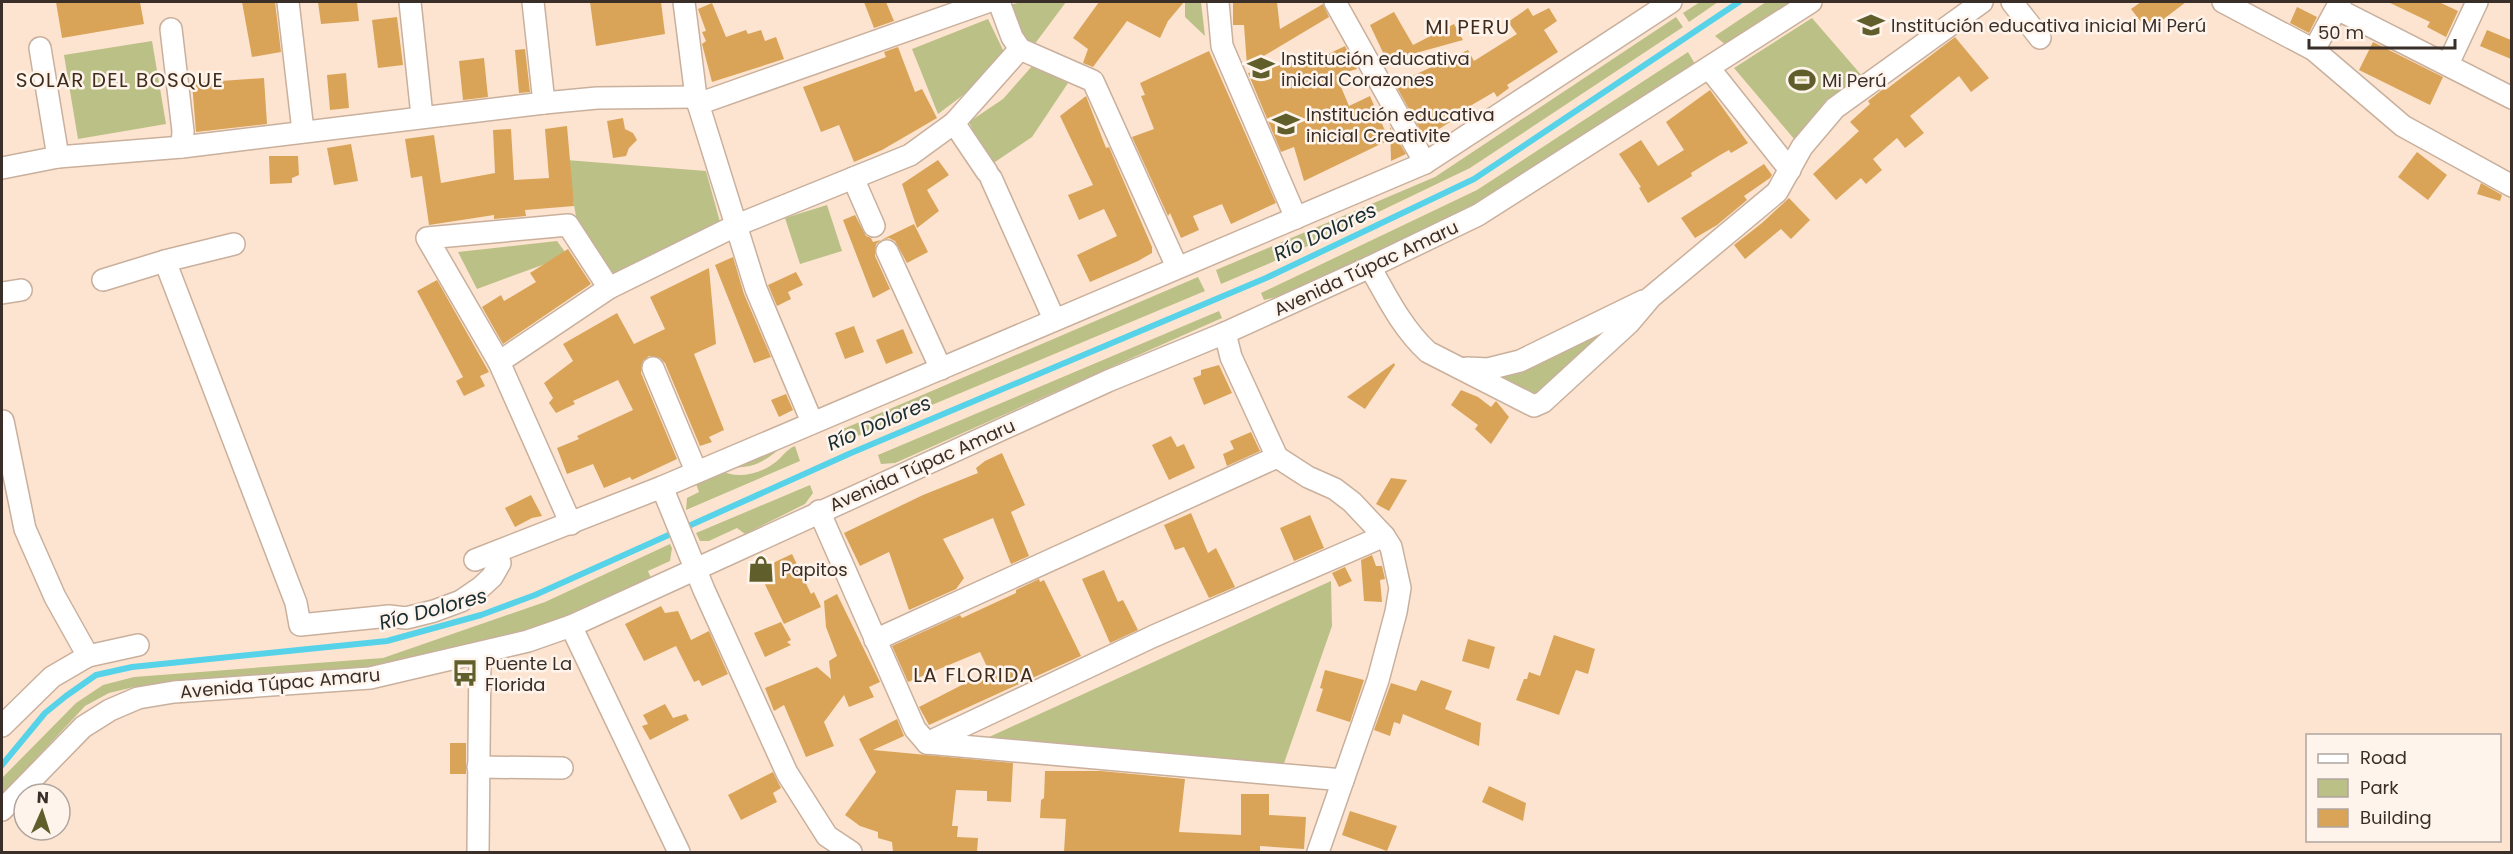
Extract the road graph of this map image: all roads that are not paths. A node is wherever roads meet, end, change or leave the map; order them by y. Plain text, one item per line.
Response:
1 (288, 2) edge
2 (410, 2) edge
3 (533, 2) edge
4 (684, 2) edge
5 (987, 2) edge
6 (999, 2) edge
7 (1218, 2) edge
8 (1671, 2) edge
9 (1811, 2) edge
10 (1982, 2) edge
11 (2012, 2) edge
12 (2223, 2) edge
13 (2477, 2) edge
14 (1338, 3) edge
15 (2339, 5) edge
16 (171, 29) dead end
17 (2040, 38) dead end
18 (40, 48) dead end
19 (1020, 49) junction
20 (2314, 50) junction
21 (2448, 64) junction
22 (1708, 68) junction
23 (2511, 98) edge
24 (697, 101) junction
25 (544, 103) junction
26 (422, 116) junction
27 (954, 123) junction
28 (303, 131) junction
29 (182, 147) junction
30 (58, 157) junction
31 (1425, 163) junction
32 (2, 168) edge
33 (1790, 170) junction
34 (853, 178) junction
35 (2511, 186) edge
36 (1296, 219) junction
37 (737, 225) junction
38 (874, 226) dead end
39 (234, 244) dead end
40 (887, 251) dead end
41 (165, 261) junction
42 (1177, 267) junction
43 (1370, 267) junction
44 (103, 280) dead end
45 (609, 288) junction
46 (1651, 297) junction
47 (1054, 319) junction
48 (1225, 333) junction
49 (499, 362) junction
50 (1461, 367) junction
51 (653, 368) dead end
52 (941, 369) junction
53 (3, 421) dead end
54 (812, 422) junction
55 (1277, 457) junction
56 (696, 471) junction
57 (665, 494) junction
58 (819, 512) junction
59 (571, 524) junction
60 (1384, 536) junction
61 (496, 554) junction
62 (475, 560) dead end
63 (693, 562) junction
64 (571, 626) junction
65 (875, 640) junction
66 (138, 645) dead end
67 (480, 653) junction
68 (88, 656) junction
69 (2, 726) edge
70 (927, 743) junction
71 (478, 767) junction
72 (562, 768) dead end
73 (1343, 780) junction
74 (2, 810) edge
75 (478, 852) edge
76 (680, 852) edge
77 (851, 852) edge
78 (1318, 852) edge

1 - 28 street
2 - 26 street
3 - 25 street
4 - 24 street
5 - 24 street
6 - 19 street
7 - 36 street
8 - 31 street
9 - 22 street, Avenida Túpac Amaru
10 - 33 street
11 - 17 street
12 - 20 street
13 - 21 street
14 - 31 street
15 - 20 street
15 - 21 street
16 - 29 street
18 - 30 street
19 - 27 street
19 - 42 street
20 - 35 street
21 - 23 street
22 - 33 street
22 - 43 street, Avenida Túpac Amaru
24 - 25 street
24 - 37 street
25 - 26 street
26 - 28 street
27 - 34 street
27 - 47 street
28 - 29 street
29 - 30 street
30 - 32 street
31 - 36 street
33 - 46 street
34 - 37 street
34 - 38 street
36 - 42 street
37 - 45 street
37 - 54 street
39 - 41 street
40 - 52 street
41 - 44 street
41 - 61 street
42 - 47 street
43 - 48 street, Avenida Túpac Amaru
43 - 50 street
45 - 49 street
45 - 49 street
46 - 50 street
46 - 50 street
47 - 52 street
48 - 55 street
48 - 58 street, Avenida Túpac Amaru
49 - 59 street
51 - 56 street
52 - 54 street
53 - 68 street
54 - 56 street
55 - 60 street
55 - 65 street
56 - 57 street
57 - 59 street
57 - 63 street
58 - 63 street, Avenida Túpac Amaru
58 - 65 street
59 - 61 street
60 - 70 street
60 - 73 street
61 - 62 street
63 - 64 street, Avenida Túpac Amaru
63 - 77 street
64 - 67 street, Avenida Túpac Amaru
64 - 76 street
65 - 70 street
66 - 68 street
67 - 71 street
67 - 74 street, Avenida Túpac Amaru
68 - 69 street
70 - 73 street
71 - 72 street
71 - 75 street
73 - 78 street

